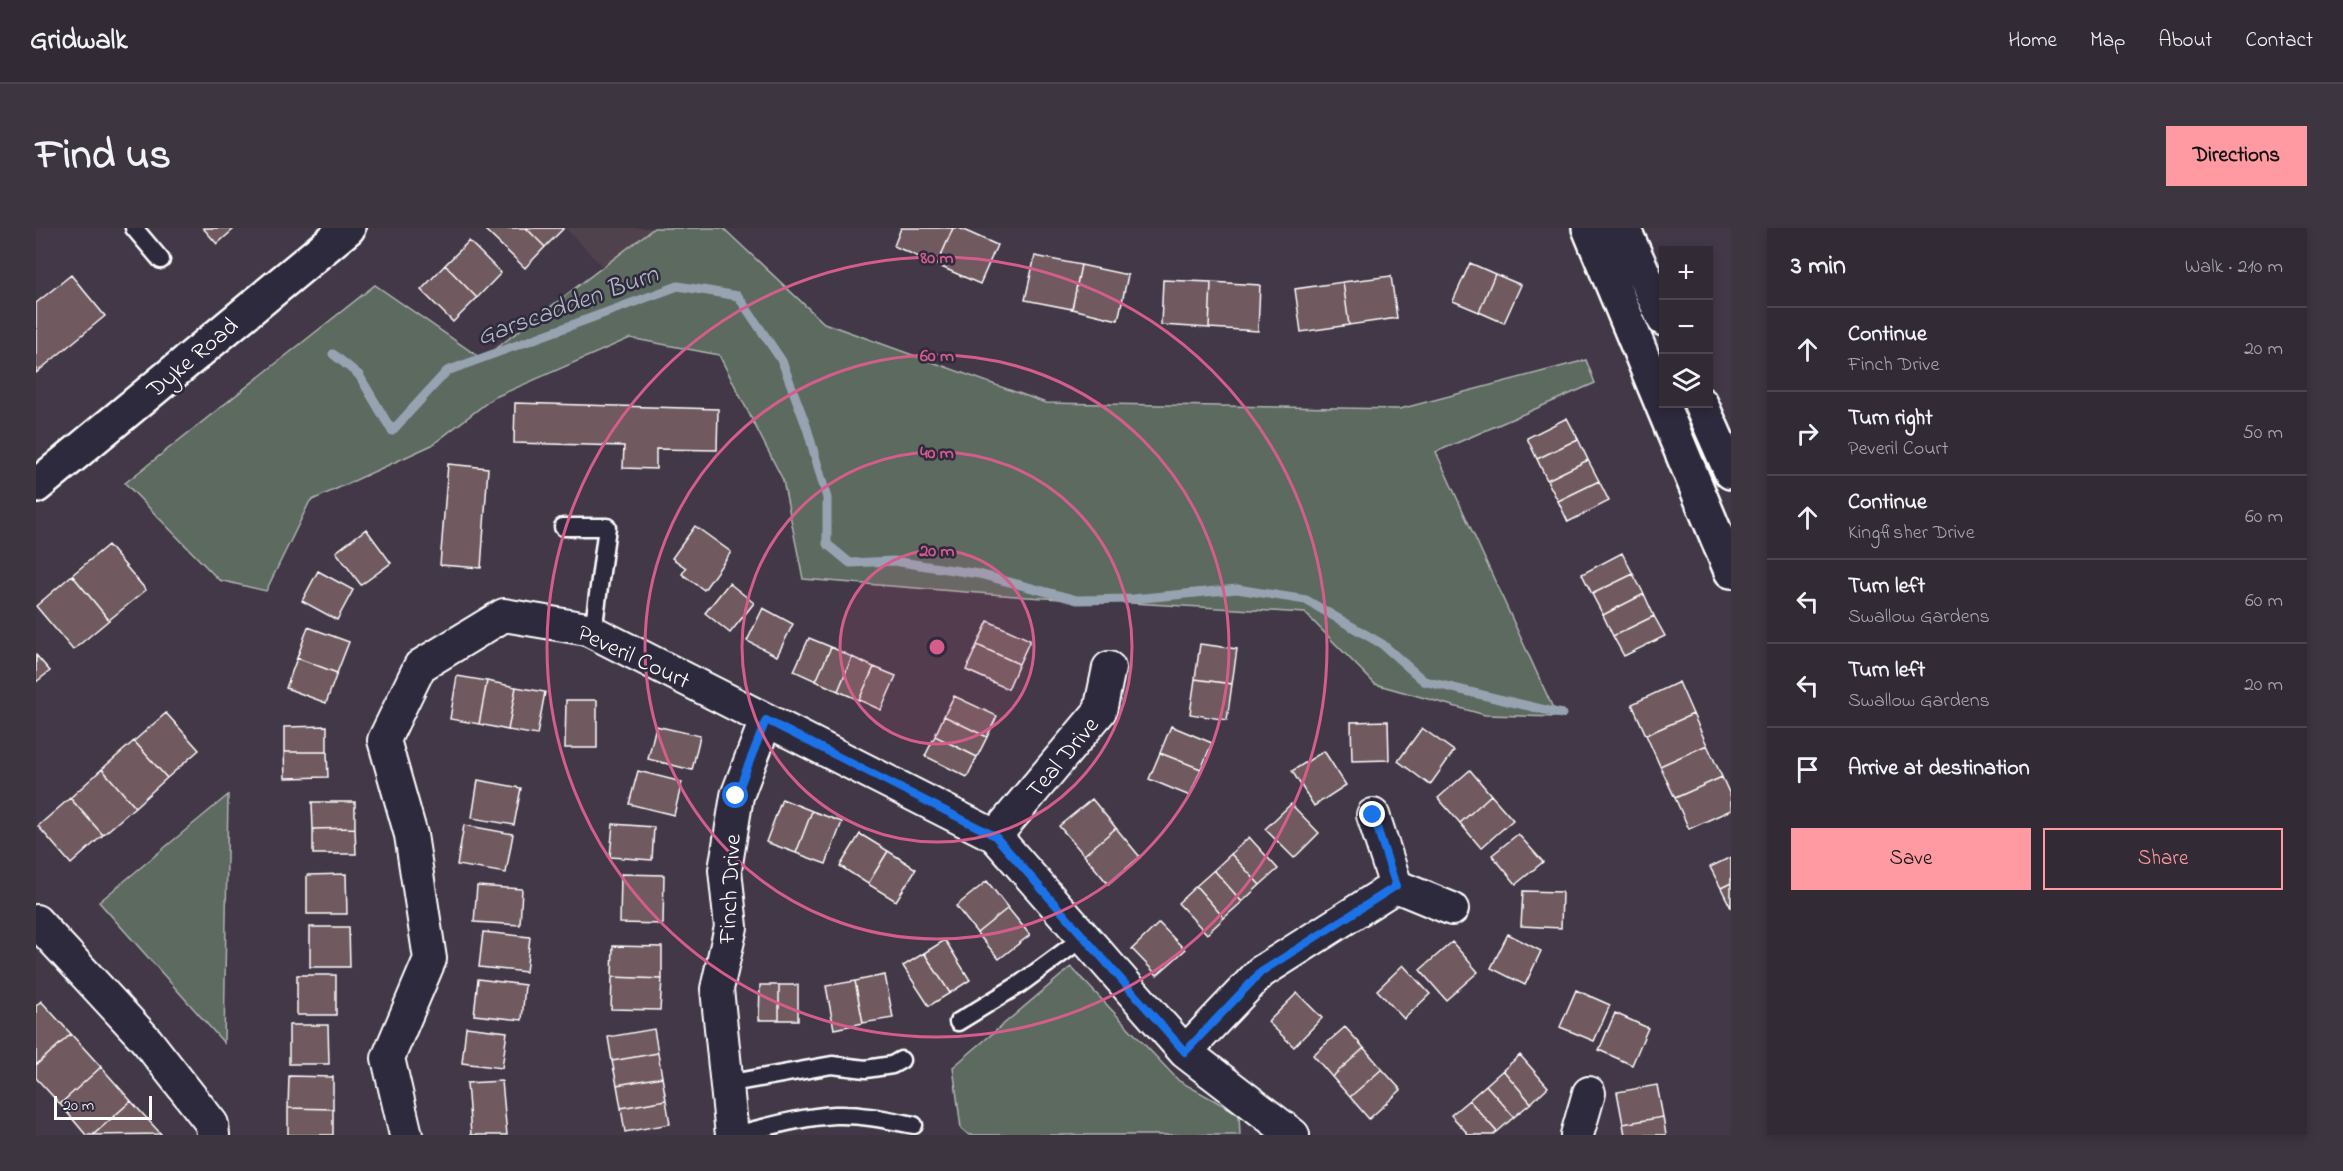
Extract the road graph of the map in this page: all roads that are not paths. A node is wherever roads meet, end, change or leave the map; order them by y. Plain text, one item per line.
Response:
1 (134, 228) edge
2 (348, 228) edge
3 (1589, 228) edge
4 (1623, 228) edge
5 (161, 260) dead end
6 (1659, 308) edge
7 (1703, 408) edge
8 (1731, 472) edge
9 (36, 486) edge
10 (563, 526) dead end
11 (1731, 571) edge
12 (593, 632) junction
13 (1108, 668) dead end
14 (766, 720) junction
15 (1373, 815) dead end
16 (995, 836) junction
17 (1396, 886) junction
18 (1452, 909) dead end
19 (36, 921) edge
20 (1084, 937) junction
21 (958, 1022) dead end
22 (1185, 1052) junction
23 (901, 1060) dead end
24 (726, 1084) junction
25 (1589, 1093) dead end
26 (914, 1125) dead end
27 (1284, 1132) edge
28 (213, 1135) edge
29 (406, 1135) edge
30 (733, 1135) edge
31 (1577, 1135) edge

1 - 5 lane
2 - 9 street, Dyke Road
3 - 11 street
4 - 6 street
7 - 8 street
10 - 12 lane
12 - 14 street, Peveril Court
12 - 29 street, Peveril Court
13 - 16 street, Teal Drive
14 - 16 street, Peveril Court
14 - 24 street, Finch Drive
15 - 17 street
16 - 20 street
17 - 18 street
17 - 22 street
19 - 28 street
20 - 21 lane
20 - 22 street
22 - 27 street
23 - 24 lane
24 - 30 street, Finch Drive
25 - 31 street
26 - 30 lane

